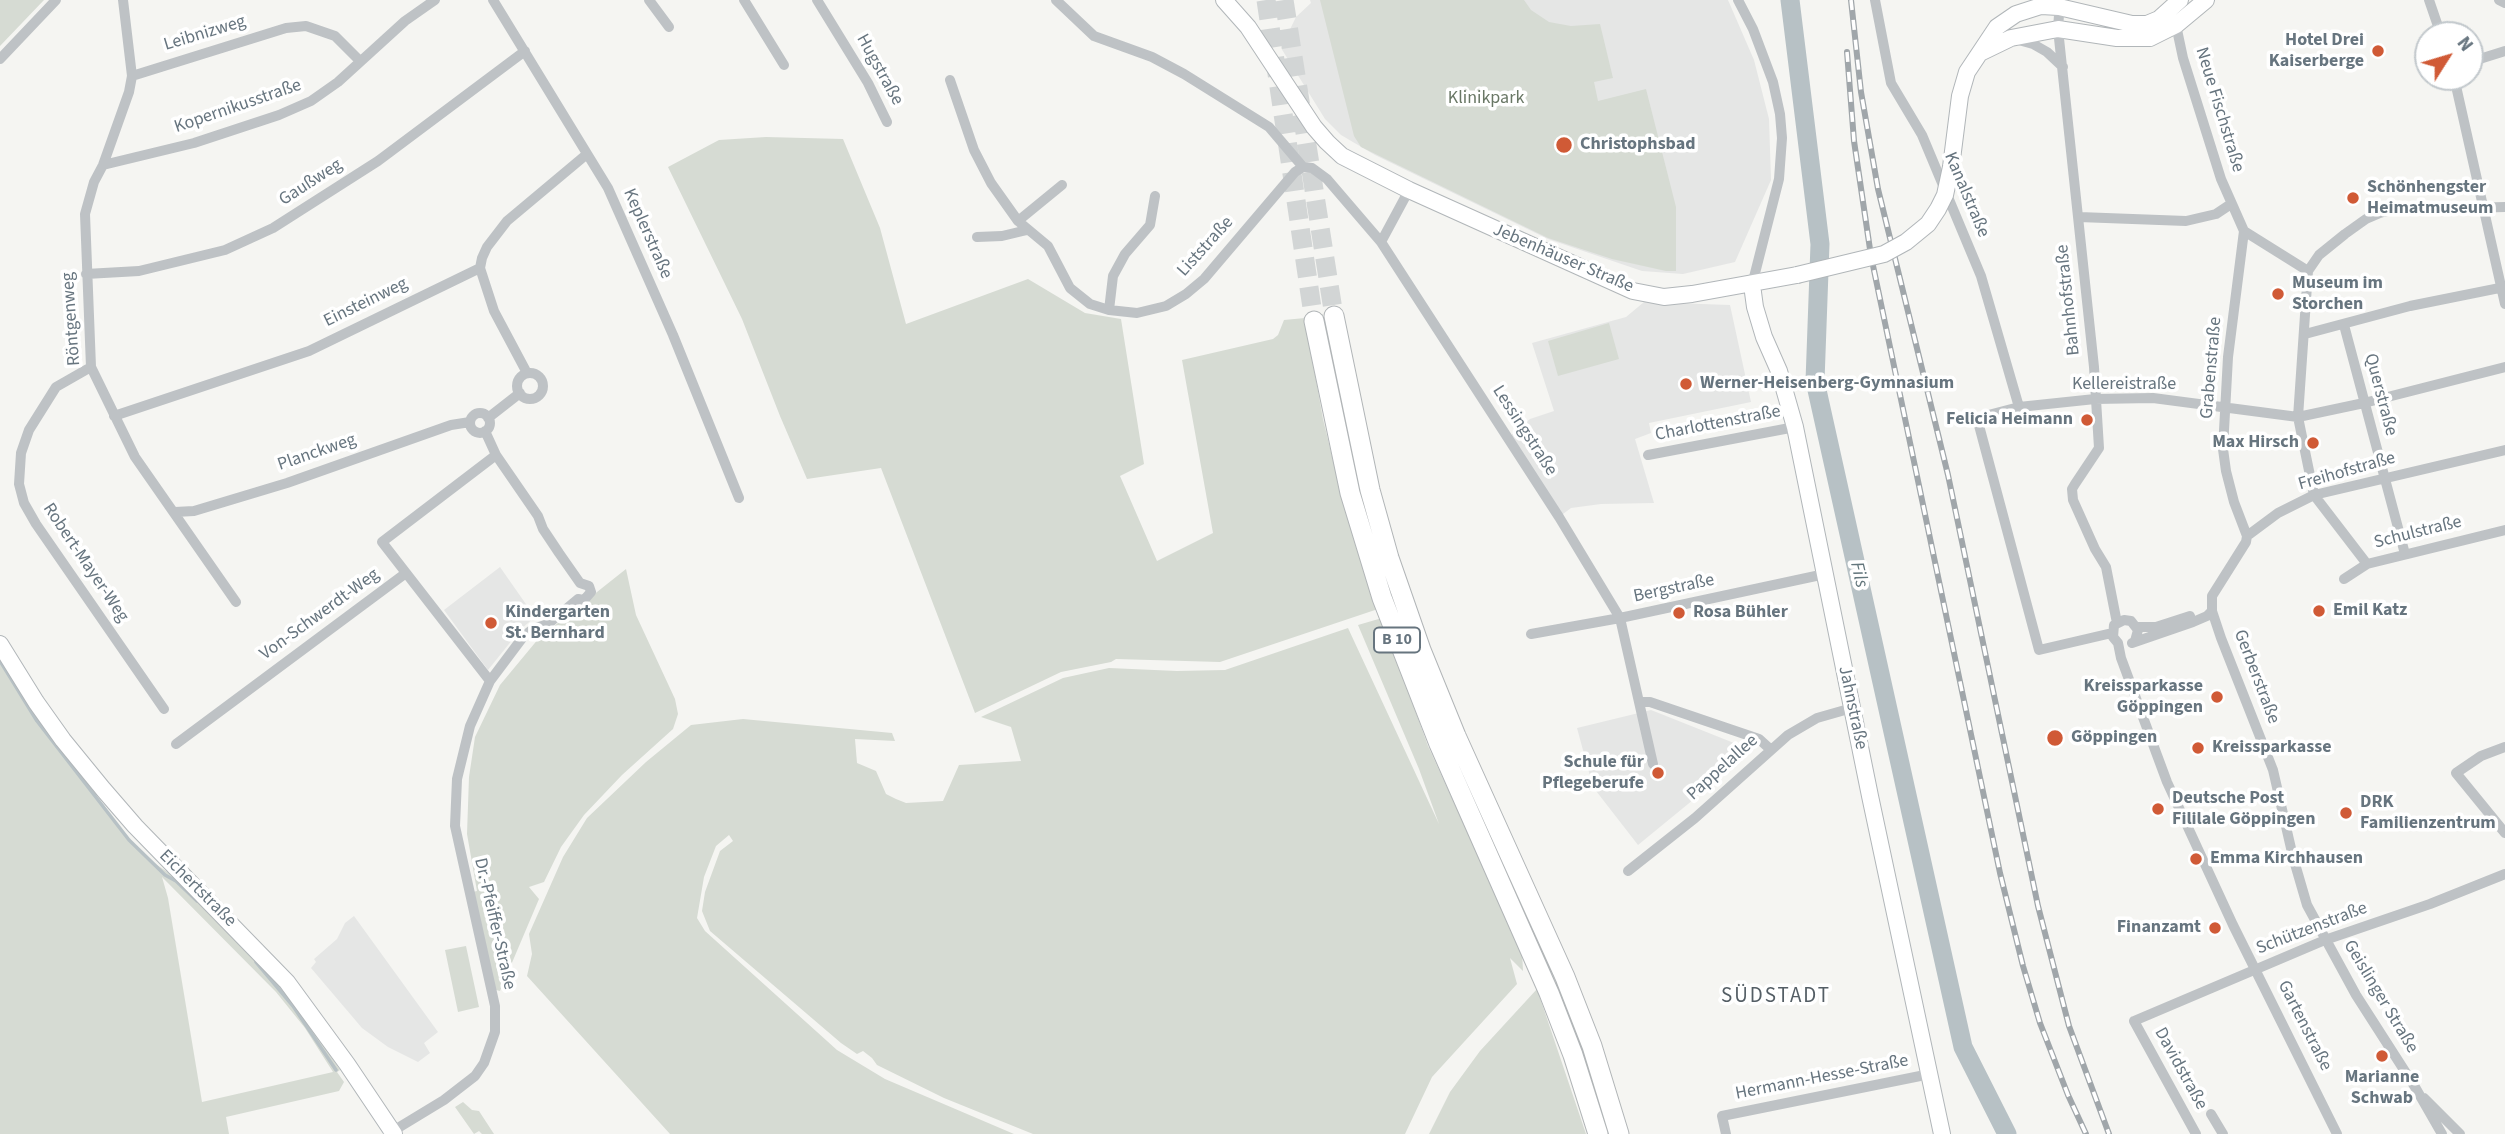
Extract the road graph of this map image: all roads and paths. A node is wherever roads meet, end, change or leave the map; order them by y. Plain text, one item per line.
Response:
1 (56, 0) edge
2 (122, 0) edge
3 (435, 0) edge
4 (493, 0) edge
5 (649, 0) edge
6 (744, 0) edge
7 (817, 0) edge
8 (1056, 0) edge
9 (1224, 0) edge
10 (1738, 0) edge
11 (1875, 0) edge
12 (2206, 0) edge
13 (2429, 0) edge
14 (2499, 0) edge
15 (2056, 2) edge
16 (2505, 3) edge
17 (2174, 5) edge
18 (2436, 21) edge
19 (2176, 25) junction
20 (669, 27) dead end
21 (2059, 29) junction
22 (2011, 38) junction
23 (525, 51) junction
24 (2505, 51) edge
25 (1978, 55) junction
26 (2484, 58) edge
27 (0, 59) edge
28 (360, 61) junction
29 (783, 65) dead end
30 (2063, 67) junction
31 (132, 75) junction
32 (950, 80) dead end
33 (2457, 91) edge
34 (887, 122) dead end
35 (587, 154) junction
36 (103, 165) junction
37 (1303, 167) junction
38 (1062, 185) dead end
39 (1409, 190) junction
40 (1155, 196) dead end
41 (2231, 204) junction
42 (2505, 207) edge
43 (2483, 208) junction
44 (2079, 217) junction
45 (1018, 221) junction
46 (1027, 230) junction
47 (2244, 231) junction
48 (978, 237) dead end
49 (1381, 242) junction
50 (480, 268) junction
51 (2308, 271) junction
52 (86, 274) junction
53 (1752, 285) junction
54 (2503, 287) edge
55 (2505, 304) edge
56 (1109, 310) junction
57 (1334, 316) tunnel mouth
58 (1314, 321) tunnel mouth
59 (2344, 325) junction
60 (2305, 334) junction
61 (91, 367) junction
62 (2505, 367) edge
63 (527, 373) junction
64 (520, 393) junction
65 (2095, 399) junction
66 (2364, 403) junction
67 (2224, 406) junction
68 (2019, 407) junction
69 (114, 416) junction
70 (2298, 416) junction
71 (488, 418) junction
72 (470, 422) junction
73 (1795, 427) junction
74 (485, 431) junction
75 (2505, 450) edge
76 (496, 455) junction
77 (1648, 455) dead end
78 (2384, 479) junction
79 (2314, 495) junction
80 (740, 498) dead end
81 (175, 512) junction
82 (2505, 530) edge
83 (2247, 536) junction
84 (2405, 555) junction
85 (2367, 564) junction
86 (406, 573) junction
87 (1825, 574) junction
88 (2344, 579) dead end
89 (236, 603) dead end
90 (2212, 611) junction
91 (1620, 618) junction
92 (2137, 627) junction
93 (2115, 628) junction
94 (1531, 634) dead end
95 (2135, 640) junction
96 (2118, 643) junction
97 (0, 644) edge
98 (490, 681) junction
99 (1640, 702) junction
100 (1852, 708) junction
101 (164, 709) dead end
102 (176, 744) dead end
103 (2505, 747) edge
104 (1770, 749) junction
105 (2268, 755) joint
106 (1653, 764) dead end
107 (2505, 833) edge
108 (1628, 871) dead end
109 (2505, 874) edge
110 (2325, 940) junction
111 (2256, 970) junction
112 (2134, 1021) joint
113 (1930, 1074) junction
114 (2419, 1094) junction
115 (2211, 1114) dead end
116 (391, 1133) edge
117 (1598, 1134) edge
118 (1619, 1134) edge
119 (1726, 1134) edge
120 (1942, 1134) edge
121 (2196, 1134) edge
122 (2223, 1134) edge
123 (2337, 1134) edge
124 (2442, 1134) edge
125 (2460, 1134) edge

1 - 27 street
2 - 31 street, Röntgenweg
3 - 28 street, Kopernikusstraße
4 - 23 street, Keplerstraße
5 - 20 street
6 - 29 street
7 - 34 street, Hugstraße
8 - 37 street, Lessingstraße
9 - 39 main road, Jebenhäuser Straße
10 - 53 street
11 - 68 street, Kanalstraße
12 - 19 main road
13 - 18 street
14 - 16 street
15 - 17 main road
15 - 21 street, Bahnhofstraße
15 - 25 main road, Jebenhäuser Straße
17 - 19 main road
19 - 21 main road
19 - 41 street, Neue Fischstraße
21 - 22 main road
21 - 30 street, Bahnhofstraße
22 - 25 main road
22 - 30 street
23 - 35 street, Keplerstraße
23 - 52 street, Gaußweg
24 - 26 street
25 - 53 main road, Jebenhäuser Straße, bridge
28 - 31 street, Leibnizweg
28 - 36 street, Kopernikusstraße
30 - 44 street, Bahnhofstraße
31 - 36 street, Röntgenweg
32 - 45 street, Liststraße
33 - 43 street
35 - 50 street
35 - 80 street, Keplerstraße
36 - 52 street, Röntgenweg
37 - 49 street, Lessingstraße
37 - 56 street, Liststraße
38 - 45 street
39 - 49 street
39 - 53 main road, Jebenhäuser Straße
40 - 56 street
41 - 44 street
41 - 47 street
42 - 43 street
43 - 51 street
43 - 54 street
44 - 65 street, Bahnhofstraße
45 - 46 street, Liststraße
46 - 48 street
46 - 56 street, Liststraße
47 - 51 street
47 - 67 street, Grabenstraße
49 - 91 street, Lessingstraße
50 - 63 street
50 - 69 street, Einsteinweg
51 - 60 street
52 - 61 street, Röntgenweg
53 - 73 main road, Jahnstraße
54 - 55 street
54 - 59 street
57 - 118 highway, B 10
58 - 117 highway, B 10
59 - 60 street
59 - 66 street, Querstraße
60 - 70 street
61 - 69 street, Röntgenweg
61 - 101 street, Robert-Mayer-Weg
62 - 66 street, Kellereistraße
63 - 64 street
63 - 64 street
64 - 71 street
65 - 67 street, Kellereistraße
65 - 68 street, Kellereistraße
65 - 93 street, Bahnhofstraße
66 - 70 street, Kellereistraße
66 - 78 street, Querstraße
67 - 70 street, Kellereistraße
67 - 83 street, Grabenstraße
68 - 93 street, Kellereistraße
69 - 81 street, Röntgenweg
70 - 79 street
71 - 72 street
71 - 74 street
72 - 74 street
72 - 81 street, Planckweg
73 - 77 street, Charlottenstraße
73 - 87 main road, Jahnstraße
74 - 76 street, Dr.-Pfeiffer-Straße
75 - 78 street, Freihofstraße
76 - 86 street, Von-Schwerdt-Weg
76 - 98 street, Dr.-Pfeiffer-Straße
78 - 79 street, Freihofstraße
78 - 84 street, Querstraße
79 - 83 street, Freihofstraße
79 - 85 street
81 - 89 street, Röntgenweg
82 - 84 street, Schulstraße
83 - 90 street, Freihofstraße
84 - 85 street, Schulstraße
85 - 88 street, Schulstraße
86 - 98 street
86 - 102 street, Von-Schwerdt-Weg
87 - 91 street, Bergstraße
87 - 100 main road, Jahnstraße
90 - 92 street
90 - 95 street
90 - 105 street, Gerberstraße
91 - 94 street, Bergstraße
91 - 99 street, Lessingstraße
92 - 93 street
92 - 95 street
93 - 96 street
95 - 96 street
96 - 111 street, Gartenstraße
97 - 116 main road, Eichertstraße
98 - 116 street, Dr.-Pfeiffer-Straße
99 - 104 street
99 - 106 street, Lessingstraße
100 - 104 street, Pappelallee
100 - 113 main road, Jahnstraße
103 - 107 street
104 - 108 street, Pappelallee
105 - 110 street, Geislinger Straße
109 - 110 street, Schützenstraße
110 - 111 street, Schützenstraße
110 - 114 street, Geislinger Straße
111 - 112 street, Schützenstraße
111 - 123 street, Gartenstraße
112 - 121 street, Davidstraße
113 - 119 street, Hermann-Hesse-Straße
113 - 120 main road, Jahnstraße
114 - 124 street, Geislinger Straße
114 - 125 street, Geislinger Straße
115 - 122 street, Davidstraße

